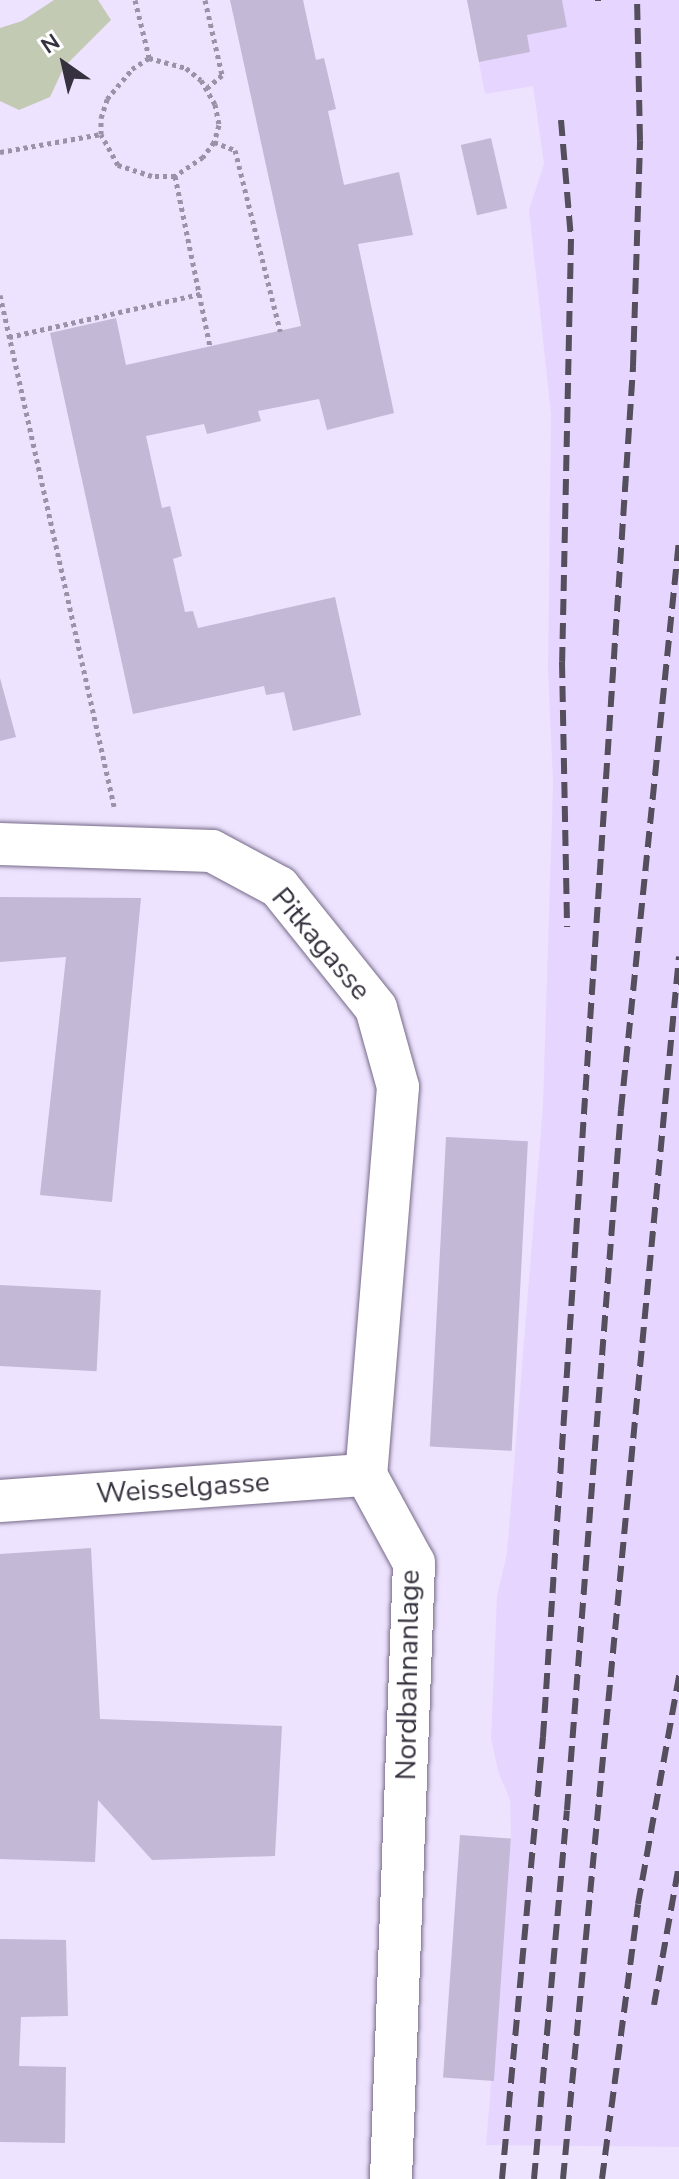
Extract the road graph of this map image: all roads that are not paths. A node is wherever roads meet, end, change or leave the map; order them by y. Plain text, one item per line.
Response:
1 (0, 844) edge
2 (366, 1475) junction
3 (0, 1501) edge
4 (391, 2179) edge

1 - 2 street, Pitkagasse
2 - 3 street, Weisselgasse
2 - 4 street, Nordbahnanlage

